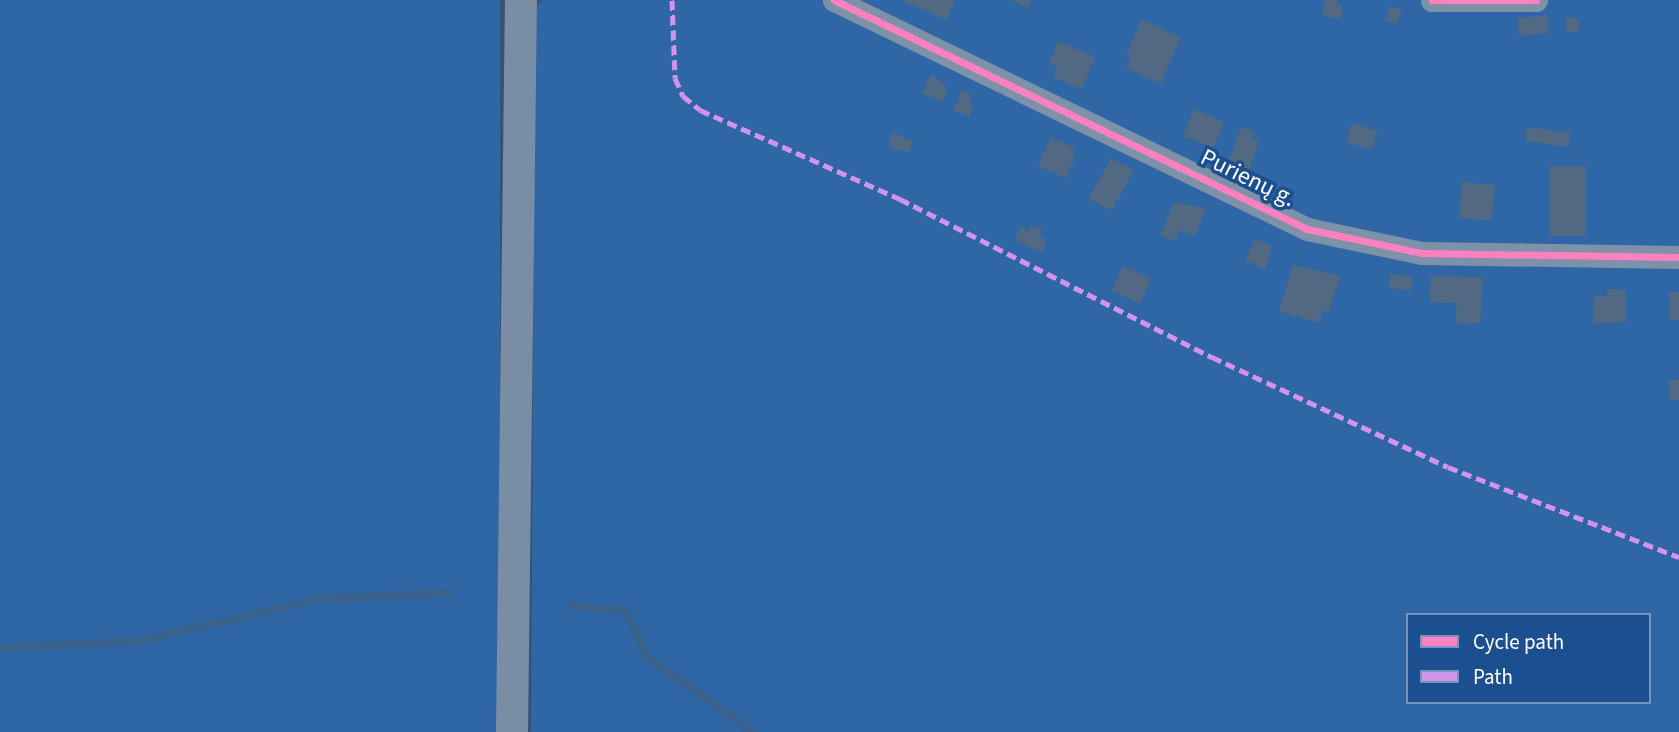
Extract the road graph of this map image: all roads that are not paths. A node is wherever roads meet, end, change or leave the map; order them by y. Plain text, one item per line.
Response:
1 (521, 0) edge
2 (834, 0) edge
3 (1432, 0) edge
4 (1536, 0) edge
5 (1679, 257) edge
6 (512, 732) edge

1 - 6 main road
2 - 5 street, Purienų g.
3 - 4 street

